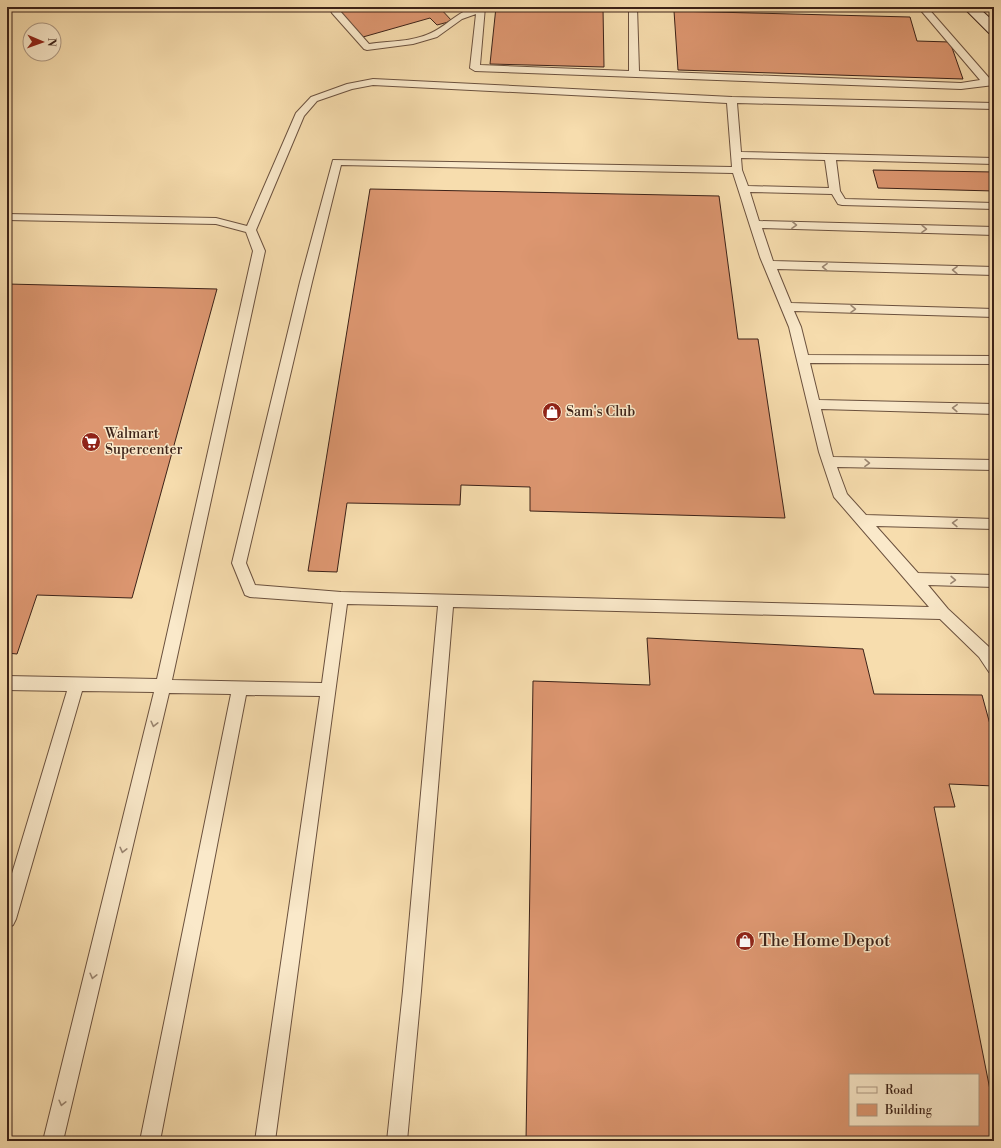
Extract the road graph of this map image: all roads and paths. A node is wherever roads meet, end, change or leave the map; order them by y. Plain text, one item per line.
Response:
1 (337, 7) edge
2 (633, 7) edge
3 (922, 7) edge
4 (970, 7) edge
5 (481, 8) edge
6 (994, 30) edge
7 (634, 74) junction
8 (990, 82) edge
9 (732, 100) junction
10 (994, 106) edge
11 (736, 155) junction
12 (830, 157) junction
13 (994, 161) edge
14 (737, 170) junction
15 (743, 188) junction
16 (835, 191) junction
17 (994, 206) edge
18 (7, 217) edge
19 (755, 224) junction
20 (251, 230) junction
21 (994, 231) edge
22 (770, 265) junction
23 (994, 271) edge
24 (786, 308) junction
25 (994, 313) edge
26 (802, 359) junction
27 (994, 360) edge
28 (813, 404) junction
29 (994, 409) edge
30 (828, 462) junction
31 (994, 465) edge
32 (863, 520) junction
33 (994, 524) edge
34 (914, 578) junction
35 (994, 581) edge
36 (341, 598) junction
37 (446, 601) junction
38 (943, 613) junction
39 (989, 653) edge
40 (994, 667) edge
41 (7, 683) edge
42 (76, 685) junction
43 (163, 686) junction
44 (240, 688) junction
45 (328, 690) junction
46 (7, 919) edge
47 (53, 1141) edge
48 (150, 1141) edge
49 (265, 1141) edge
50 (397, 1141) edge

1 - 5 lane
2 - 7 lane
3 - 8 lane
4 - 6 main road
5 - 7 lane
7 - 8 lane
9 - 10 lane
9 - 11 lane
9 - 20 lane
11 - 12 lane
11 - 14 lane
12 - 13 lane
12 - 16 lane
14 - 15 lane
14 - 36 lane
15 - 16 lane
15 - 19 lane
16 - 17 lane
18 - 20 lane
19 -> 21 lane
19 - 22 lane
20 - 43 lane
23 -> 22 lane
22 - 24 lane
24 -> 25 lane
24 - 26 lane
26 - 27 lane
26 - 28 lane
29 -> 28 lane
28 - 30 lane
30 -> 31 lane
30 - 32 lane
33 -> 32 lane
32 - 34 lane
34 -> 35 lane
34 - 38 lane
36 - 37 lane
36 - 45 lane
37 - 38 lane
37 - 50 lane
38 - 39 lane
39 - 40 lane
41 - 42 lane
42 - 43 lane
42 - 46 lane
43 - 44 lane
43 -> 47 lane
44 - 45 lane
44 - 48 lane
45 - 49 lane

